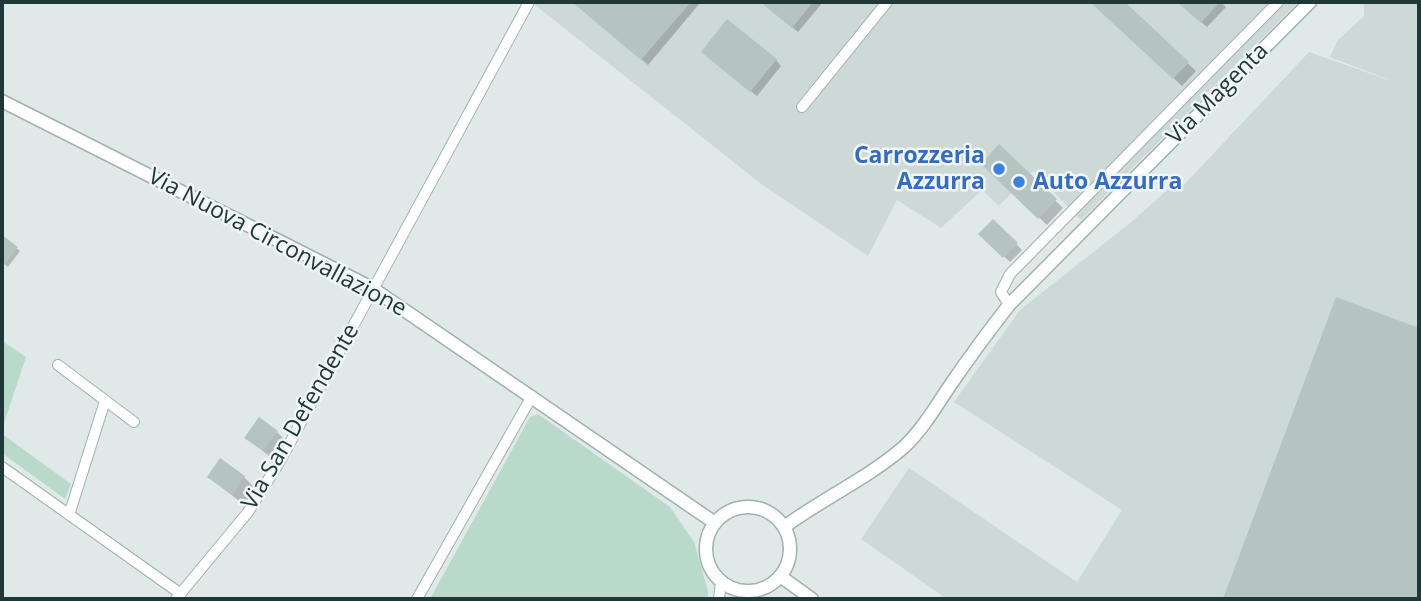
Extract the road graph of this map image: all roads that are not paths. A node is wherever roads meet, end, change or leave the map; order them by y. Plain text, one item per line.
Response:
1 (529, 2) edge
2 (887, 2) edge
3 (1278, 2) edge
4 (1310, 2) edge
5 (2, 102) edge
6 (803, 107) dead end
7 (372, 288) junction
8 (1009, 305) junction
9 (58, 365) dead end
10 (532, 396) junction
11 (105, 401) junction
12 (134, 422) dead end
13 (2, 467) edge
14 (69, 515) junction
15 (715, 523) junction
16 (784, 527) junction
17 (780, 576) junction
18 (721, 582) junction
19 (179, 596) edge
20 (417, 599) edge
21 (719, 599) edge
22 (812, 599) edge

1 - 7 street, Via San Defendente
2 - 6 street
3 - 8 street, Via Magenta
4 - 8 street, Via Magenta
5 - 7 street, Via Nuova Circonvallazione
7 - 10 street, Via Nuova Circonvallazione
7 - 19 street, Via San Defendente
8 - 16 street, Via Magenta
9 - 11 street
10 - 15 street, Via Nuova Circonvallazione
10 - 20 street
11 - 12 street
11 - 14 street
13 - 14 street
14 - 19 street
15 - 16 street
15 - 18 street
16 - 17 street
17 - 18 street
17 - 22 street
18 - 21 street

